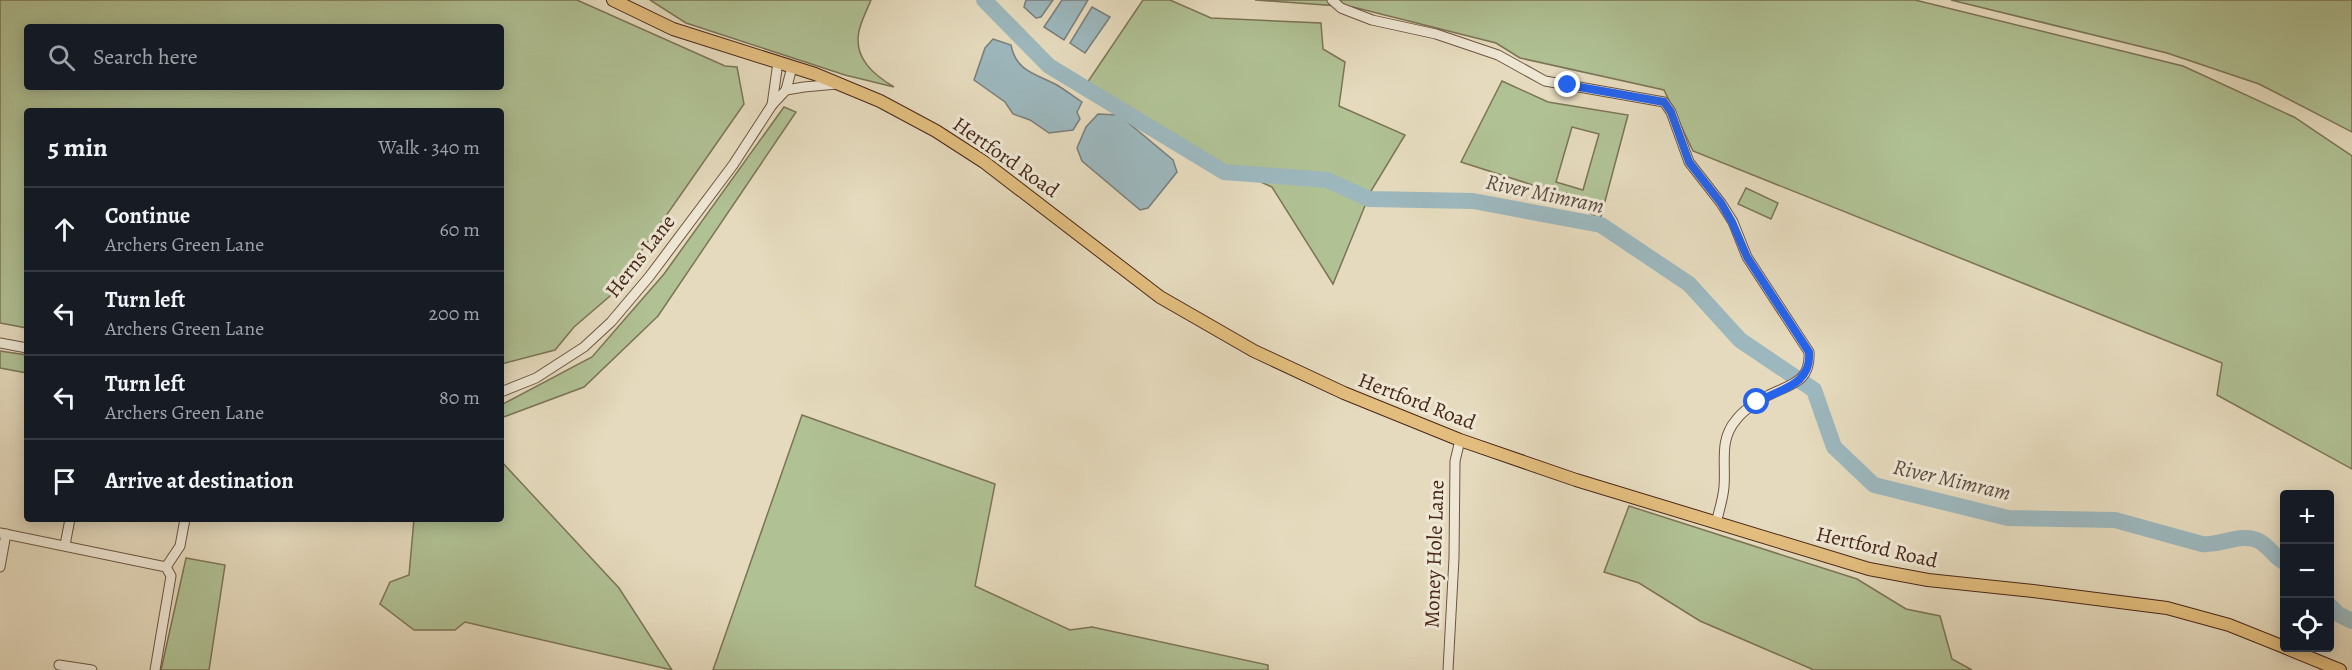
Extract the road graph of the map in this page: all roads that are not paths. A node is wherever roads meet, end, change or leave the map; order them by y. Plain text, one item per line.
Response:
1 (613, 0) edge
2 (1332, 0) edge
3 (778, 62) junction
4 (792, 67) junction
5 (843, 84) junction
6 (786, 90) junction
7 (772, 105) junction
8 (0, 343) edge
9 (24, 347) edge
10 (504, 391) edge
11 (1460, 440) junction
12 (69, 522) edge
13 (184, 522) edge
14 (1716, 523) junction
15 (3, 533) edge
16 (65, 545) junction
17 (0, 567) edge
18 (166, 567) junction
19 (2280, 645) edge
20 (2297, 652) edge
21 (59, 665) dead end
22 (92, 670) edge
23 (155, 670) edge
24 (1448, 670) edge
25 (2340, 670) edge

1 - 3 main road, Hertford Road
2 - 14 street
3 - 4 main road, Hertford Road
3 - 7 street, Herns Lane
4 - 5 main road, Hertford Road
4 - 6 street, Herns Lane
5 - 6 street
5 - 11 main road, Hertford Road
6 - 7 street, Herns Lane
7 - 10 street, Herns Lane
8 - 9 street
11 - 14 main road, Hertford Road
11 - 24 street, Money Hole Lane
12 - 16 street
13 - 18 street
14 - 19 main road, Hertford Road
15 - 16 street
15 - 17 street
16 - 18 street
18 - 23 street
20 - 25 main road, Hertford Road
21 - 22 street

